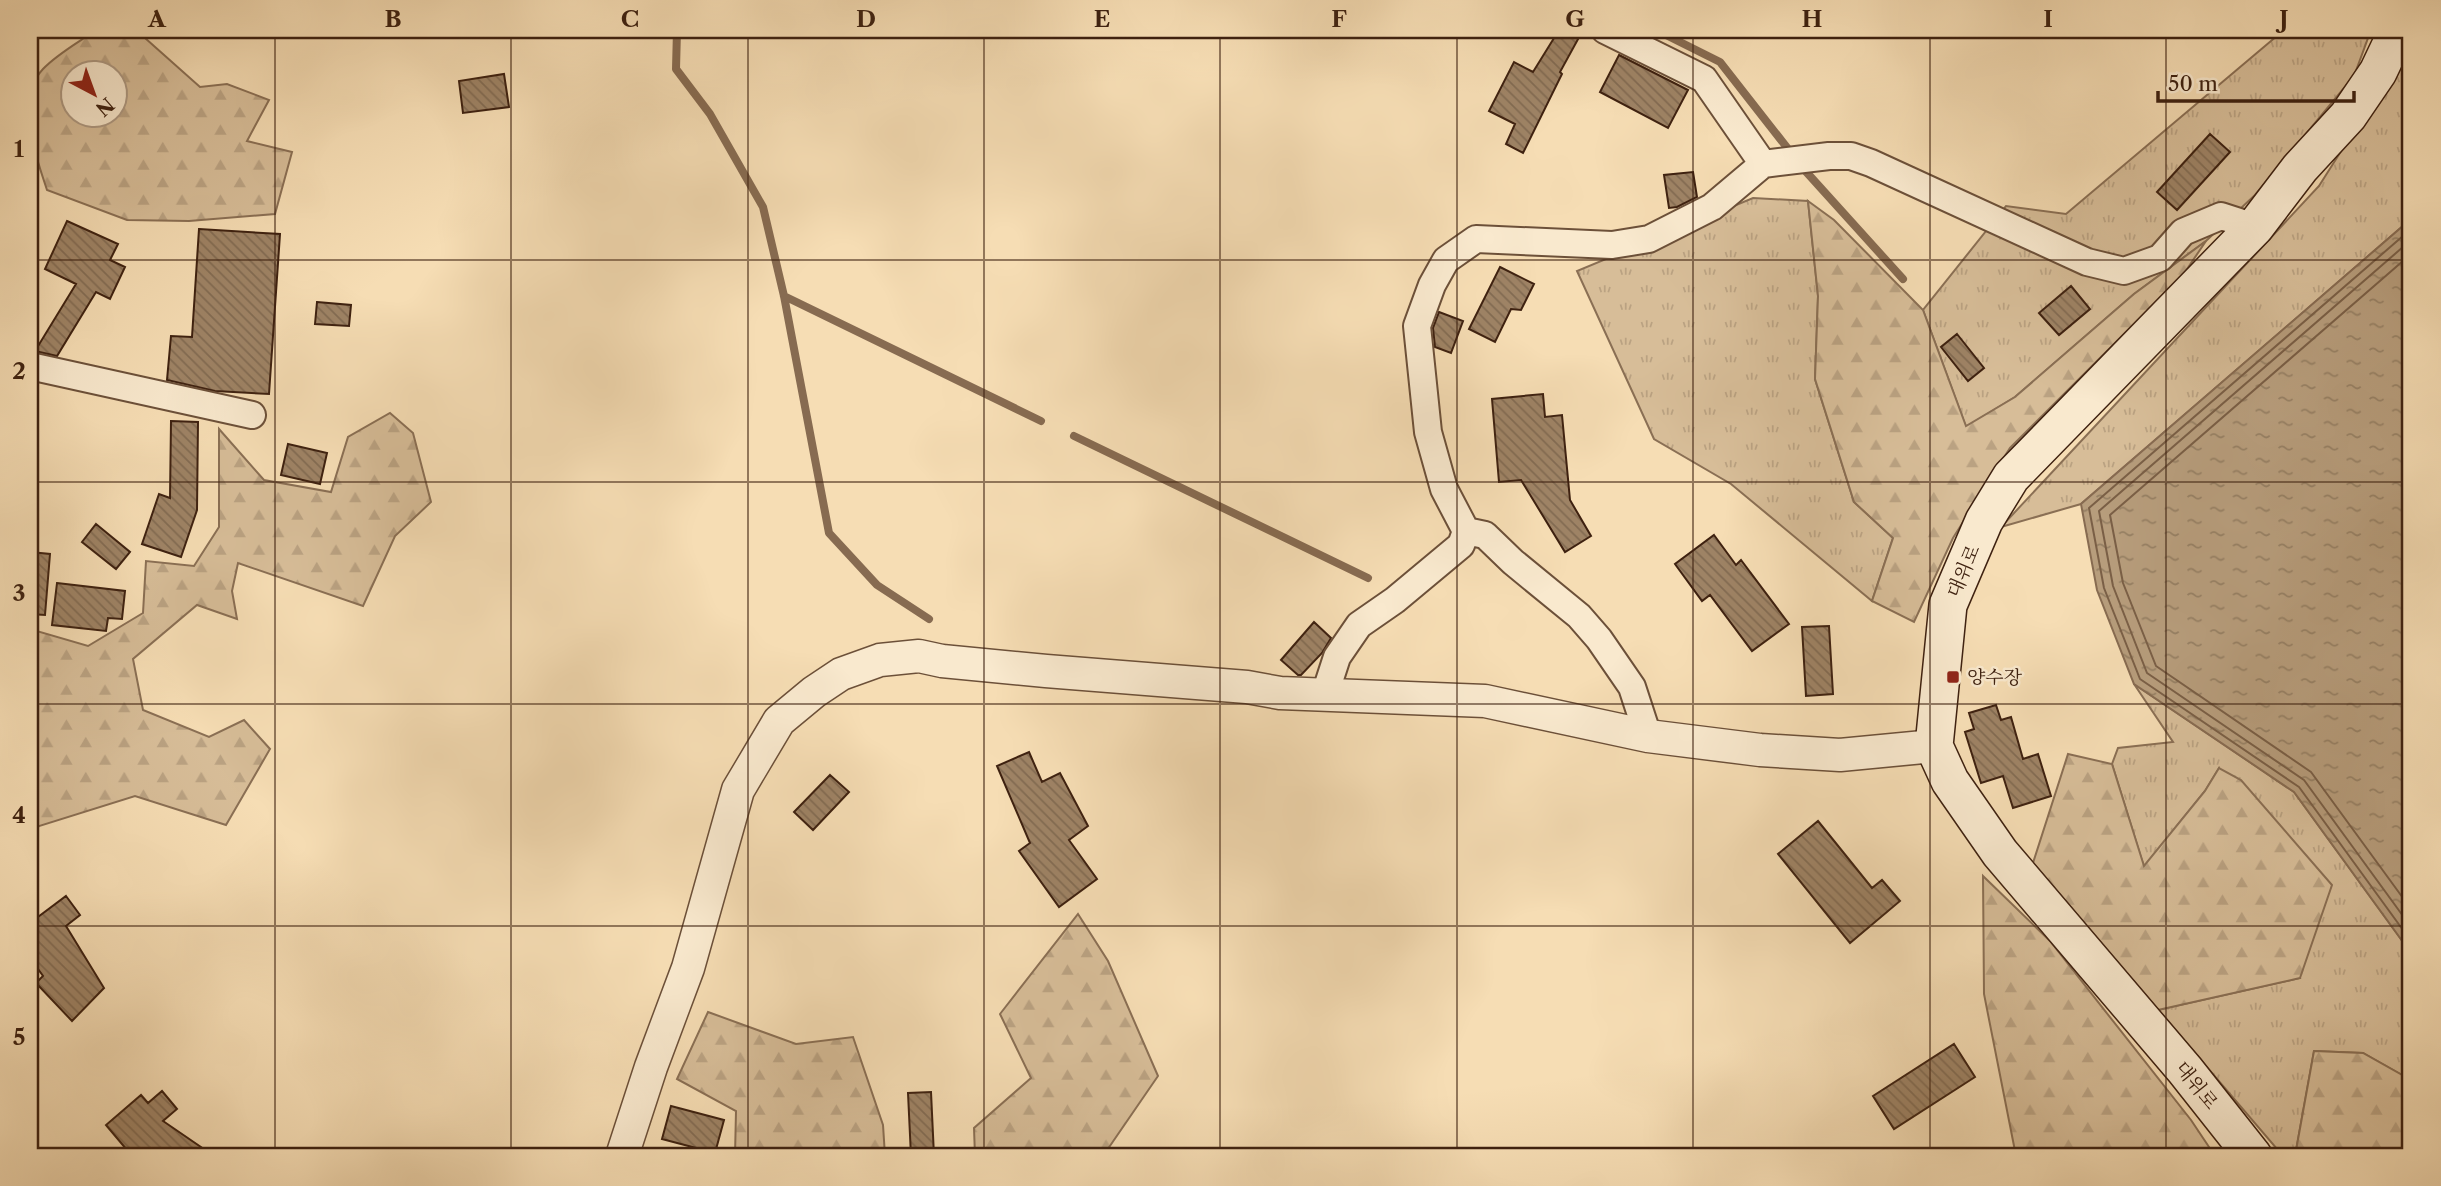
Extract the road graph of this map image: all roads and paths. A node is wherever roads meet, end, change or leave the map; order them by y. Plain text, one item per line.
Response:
1 (1605, 30) edge
2 (2398, 30) edge
3 (1785, 162) junction
4 (2255, 227) junction
5 (30, 366) edge
6 (252, 415) dead end
7 (1466, 531) junction
8 (1325, 694) junction
9 (1648, 736) junction
10 (1934, 746) junction
11 (622, 1156) edge
12 (2253, 1156) edge

1 - 3 street
2 - 4 main road, 대위로
3 - 4 street
3 - 7 street
4 - 10 main road, 대위로
5 - 6 street
7 - 8 street
7 - 9 street
8 - 9 street
8 - 11 street
9 - 10 street
10 - 12 main road, 대위로

